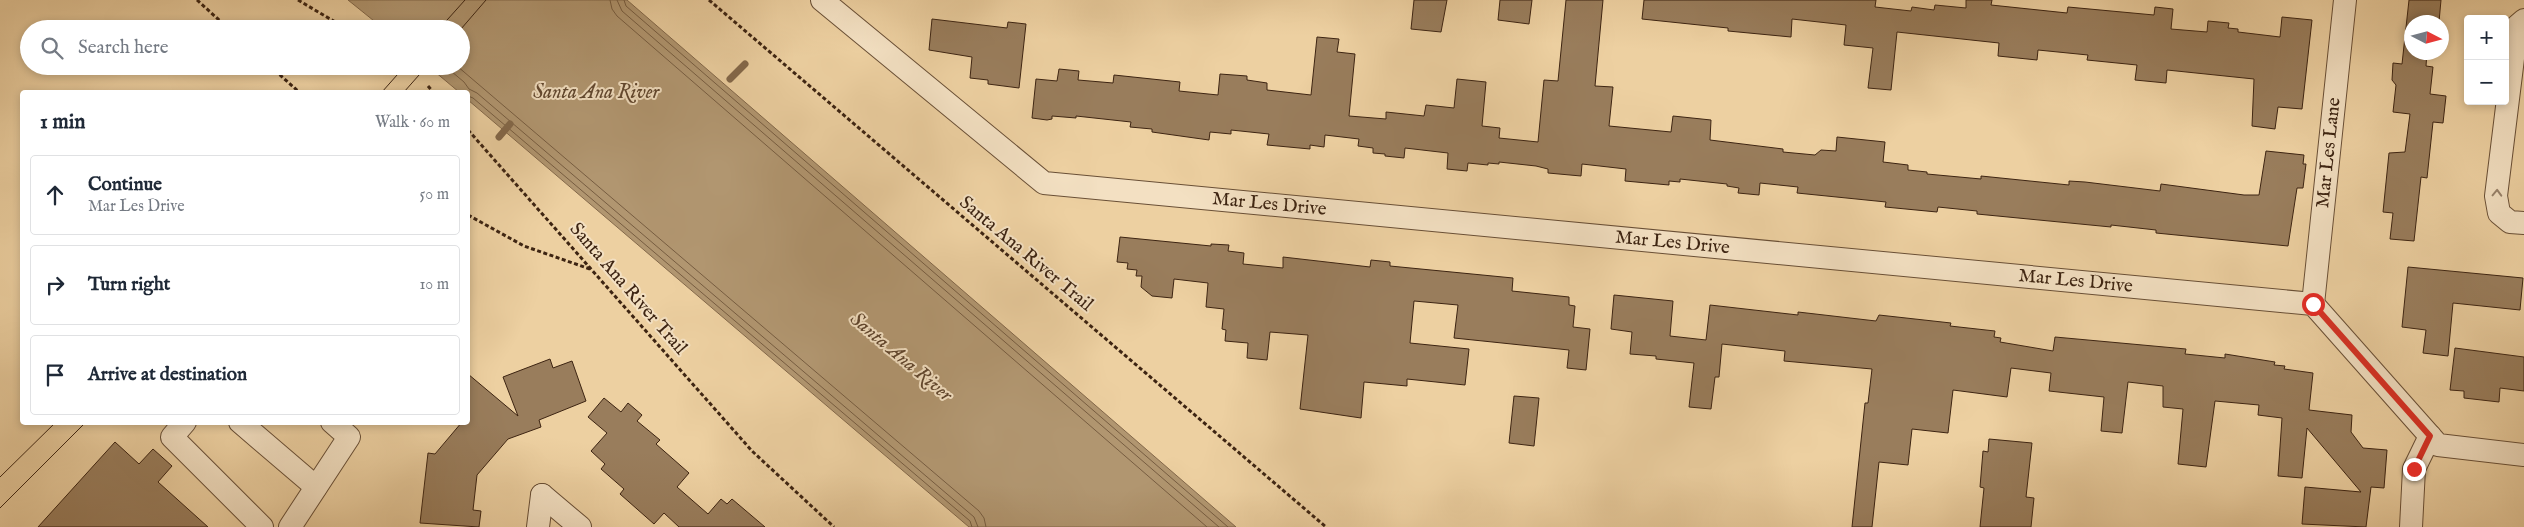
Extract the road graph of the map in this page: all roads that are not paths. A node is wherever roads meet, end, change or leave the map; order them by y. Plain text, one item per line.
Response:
1 (822, 0) edge
2 (2345, 0) edge
3 (2524, 20) edge
4 (2524, 223) edge
5 (2313, 304) junction
6 (182, 425) edge
7 (244, 425) edge
8 (335, 425) edge
9 (2430, 436) junction
10 (2524, 455) edge
11 (316, 487) junction
12 (262, 527) edge
13 (290, 527) edge
14 (538, 527) edge
15 (580, 527) edge
16 (2411, 527) edge

1 - 5 street, Mar Les Drive
2 - 5 street, Mar Les Lane
4 -> 3 street
5 - 9 street
6 - 12 street
7 - 11 street
8 - 11 street
9 - 10 street
9 - 16 street
11 - 13 street
14 - 15 street

